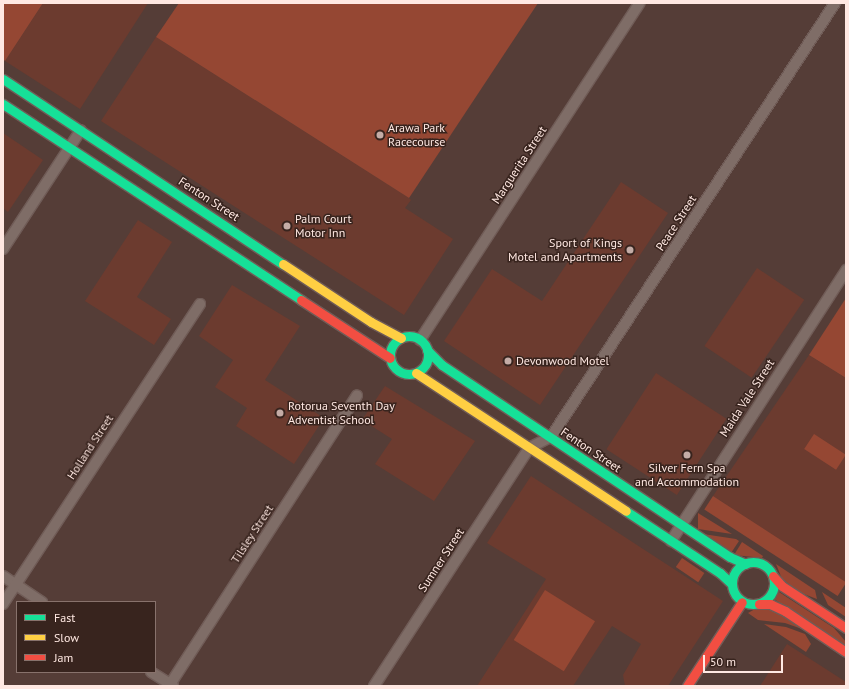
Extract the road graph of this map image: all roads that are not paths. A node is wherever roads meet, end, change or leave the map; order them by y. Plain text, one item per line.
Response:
1 (640, 3) edge
2 (836, 3) edge
3 (3, 79) edge
4 (3, 104) edge
5 (81, 130) junction
6 (69, 148) junction
7 (244, 236) junction
8 (3, 249) edge
9 (232, 254) junction
10 (846, 270) edge
11 (200, 304) dead end
12 (401, 338) junction
13 (420, 340) junction
14 (427, 350) junction
15 (390, 358) junction
16 (416, 373) junction
17 (357, 396) dead end
18 (551, 437) junction
19 (529, 448) junction
20 (681, 524) junction
21 (670, 540) junction
22 (746, 564) junction
23 (3, 576) edge
24 (773, 576) junction
25 (732, 584) junction
26 (16, 585) junction
27 (40, 601) edge
28 (742, 602) junction
29 (3, 604) edge
30 (759, 604) junction
31 (846, 628) edge
32 (846, 652) edge
33 (153, 673) edge
34 (171, 685) edge
35 (374, 686) edge
36 (687, 686) edge

1 - 13 street, Marguerita Street
2 - 18 street, Peace Street
3 - 5 main road, Fenton Street
4 - 6 main road
5 - 6 street
5 - 7 main road, Fenton Street
6 - 8 street
6 - 9 main road
7 - 9 main road
7 - 12 main road, Fenton Street
9 - 15 main road
10 - 20 street, Maida Vale Street
11 - 26 street, Holland Street
12 - 13 main road
12 - 15 main road
13 - 14 main road
14 - 16 main road
14 - 18 main road, Fenton Street
15 - 16 main road
16 - 19 main road
17 - 34 street, Tilsley Street
18 - 19 street
18 - 20 main road, Fenton Street
19 - 21 main road
19 - 35 street, Sumner Street
20 - 21 street, Maida Vale Street
20 - 22 main road, Fenton Street
21 - 25 main road
22 - 24 main road
22 - 25 main road
23 - 26 street
24 - 30 main road
24 - 31 main road
25 - 28 main road
26 - 27 street
26 - 29 street, Holland Street
28 - 30 main road
28 - 36 main road
30 - 32 main road
33 - 34 street

